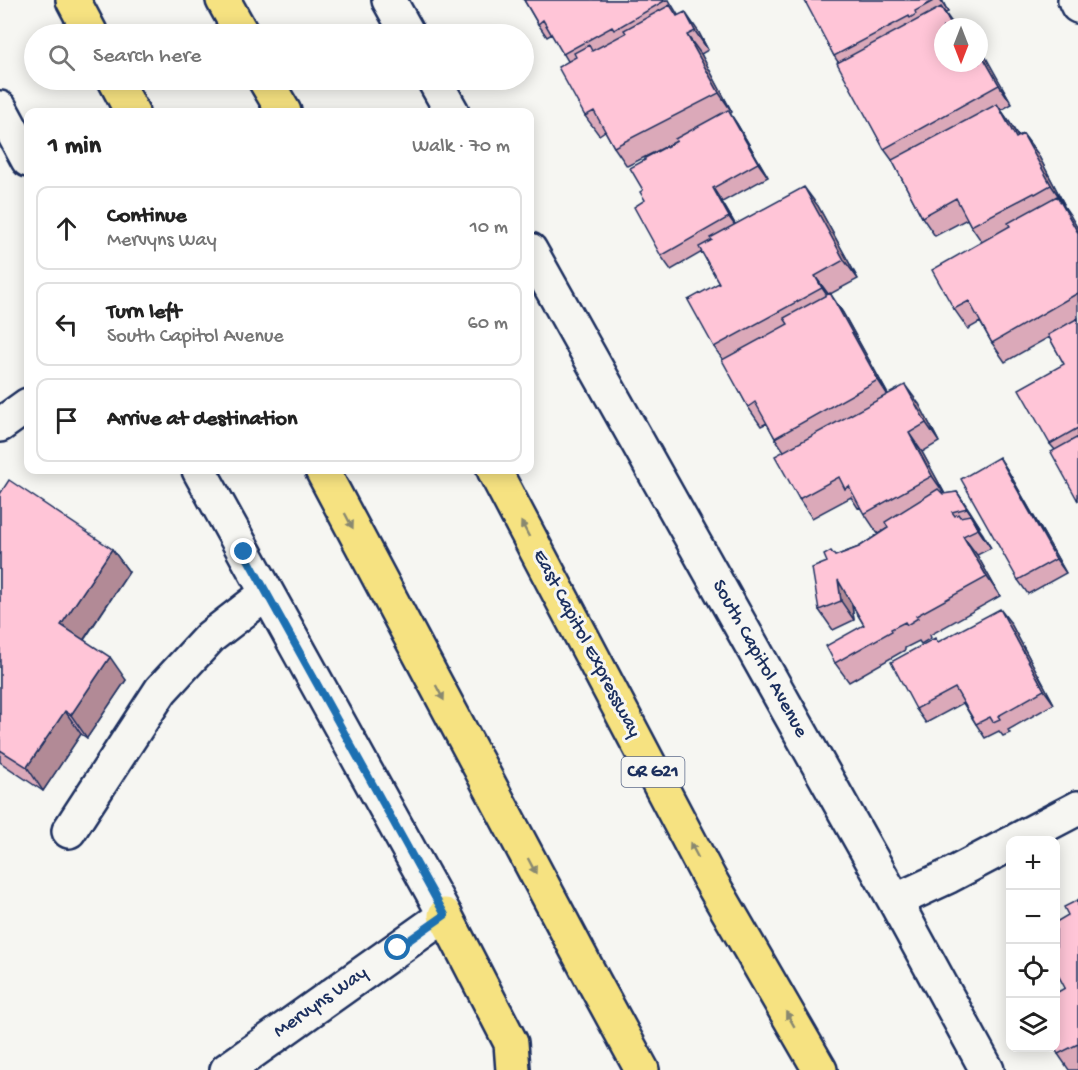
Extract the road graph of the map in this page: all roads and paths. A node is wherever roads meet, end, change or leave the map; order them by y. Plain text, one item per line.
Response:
1 (73, 0) edge
2 (223, 0) edge
3 (389, 0) edge
4 (1075, 0) edge
5 (1078, 6) edge
6 (86, 24) edge
7 (236, 24) edge
8 (402, 24) edge
9 (120, 90) edge
10 (272, 90) edge
11 (440, 90) edge
12 (0, 108) edge
13 (130, 108) edge
14 (282, 108) edge
15 (450, 108) edge
16 (24, 153) edge
17 (534, 257) edge
18 (24, 408) edge
19 (0, 425) edge
20 (201, 474) edge
21 (324, 474) edge
22 (496, 474) edge
23 (267, 593) junction
24 (1078, 808) edge
25 (69, 831) dead end
26 (1025, 836) edge
27 (1006, 847) edge
28 (895, 901) junction
29 (445, 915) junction
30 (594, 982) junction
31 (227, 1070) edge
32 (513, 1070) edge
33 (629, 1070) edge
34 (642, 1070) edge
35 (820, 1070) edge
36 (987, 1070) edge

1 - 6 highway
2 - 7 highway
3 - 8 street
4 - 5 street
9 - 13 highway
10 - 14 highway
11 - 15 street
12 - 16 street
17 - 28 street, South Capitol Avenue
18 - 19 street
20 - 23 street
21 -> 30 highway
35 -> 22 highway, East Capitol Expressway / CR G21
23 - 25 street
23 - 29 street
24 - 26 street
27 - 28 street
28 - 36 street, South Capitol Avenue
29 - 31 street, Mervyns Way
29 - 32 highway
30 - 33 highway
30 - 34 highway

